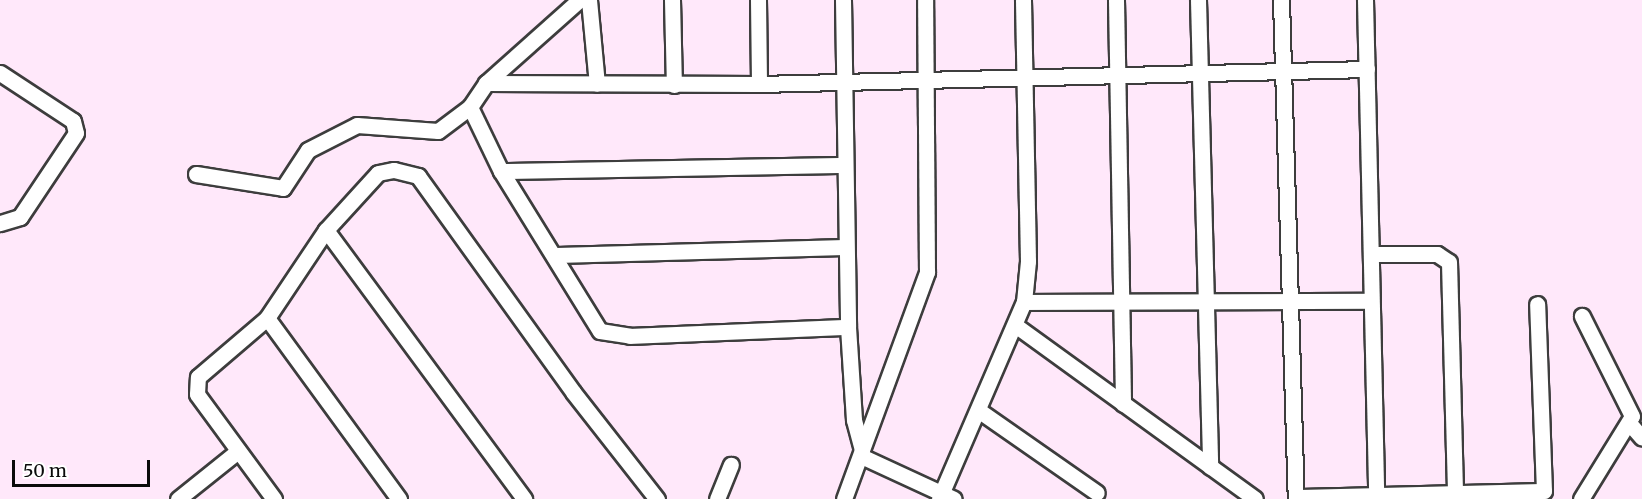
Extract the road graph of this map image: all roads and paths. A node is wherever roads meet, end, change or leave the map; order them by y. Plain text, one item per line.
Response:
1 (579, 0) edge
2 (589, 0) edge
3 (672, 0) edge
4 (758, 0) edge
5 (843, 0) edge
6 (925, 0) edge
7 (1023, 0) edge
8 (1116, 0) edge
9 (1198, 0) edge
10 (1281, 0) edge
11 (1365, 0) edge
12 (1367, 69) junction
13 (1200, 72) junction
14 (1283, 72) junction
15 (0, 73) edge
16 (1117, 74) junction
17 (927, 78) junction
18 (1025, 79) junction
19 (845, 81) junction
20 (486, 83) junction
21 (597, 84) junction
22 (759, 84) junction
23 (674, 85) junction
24 (470, 107) junction
25 (845, 165) junction
26 (501, 171) junction
27 (196, 174) dead end
28 (5, 224) edge
29 (326, 230) junction
30 (846, 247) junction
31 (1371, 254) junction
32 (555, 255) junction
33 (1370, 301) junction
34 (1024, 302) junction
35 (1287, 302) junction
36 (1121, 304) junction
37 (1205, 304) junction
38 (1537, 304) dead end
39 (1582, 316) dead end
40 (267, 318) junction
41 (1015, 325) junction
42 (848, 327) junction
43 (1123, 404) junction
44 (981, 412) junction
45 (1630, 424) junction
46 (1642, 438) edge
47 (238, 451) junction
48 (861, 453) junction
49 (731, 465) dead end
50 (1210, 467) junction
51 (1097, 493) dead end
52 (1455, 493) junction
53 (945, 497) edge
54 (1376, 497) junction
55 (1297, 498) edge
56 (178, 499) edge
57 (274, 499) edge
58 (399, 499) edge
59 (524, 499) edge
60 (657, 499) edge
61 (717, 499) edge
62 (844, 499) edge
63 (1255, 499) edge
64 (1358, 499) edge
65 (1581, 499) edge

1 - 20 street
2 - 21 street
3 - 23 street
4 - 22 street
5 - 19 street
6 - 17 street
7 - 18 street
8 - 16 street
9 - 13 street
10 - 14 street
11 - 12 street
12 - 14 street
12 - 31 street
13 - 14 street
13 - 16 street
13 - 37 street
14 - 35 street
15 - 28 street
16 - 18 street
16 - 36 street
17 - 18 street
17 - 19 street
17 - 48 street
18 - 34 street
19 - 22 street
19 - 25 street
20 - 21 street
20 - 24 street
21 - 23 street
22 - 23 street
24 - 26 street
24 - 27 street
25 - 26 street
25 - 30 street
26 - 32 street
29 - 40 street
29 - 59 street
29 - 60 street
30 - 32 street
30 - 42 street
31 - 33 street
31 - 52 street
32 - 42 street
33 - 35 street
33 - 54 street
34 - 36 street
34 - 41 street
35 - 37 street
35 - 55 street
36 - 37 street
36 - 43 street
37 - 50 street
38 - 52 street
39 - 45 street
40 - 47 street
40 - 58 street
41 - 43 street
41 - 44 street
42 - 48 street
43 - 50 street
44 - 51 street
44 - 53 street
45 - 46 street
45 - 65 street
47 - 56 street
47 - 57 street
48 - 53 street
48 - 62 street
49 - 61 street
50 - 63 street
52 - 54 street
54 - 64 street
55 - 64 street

